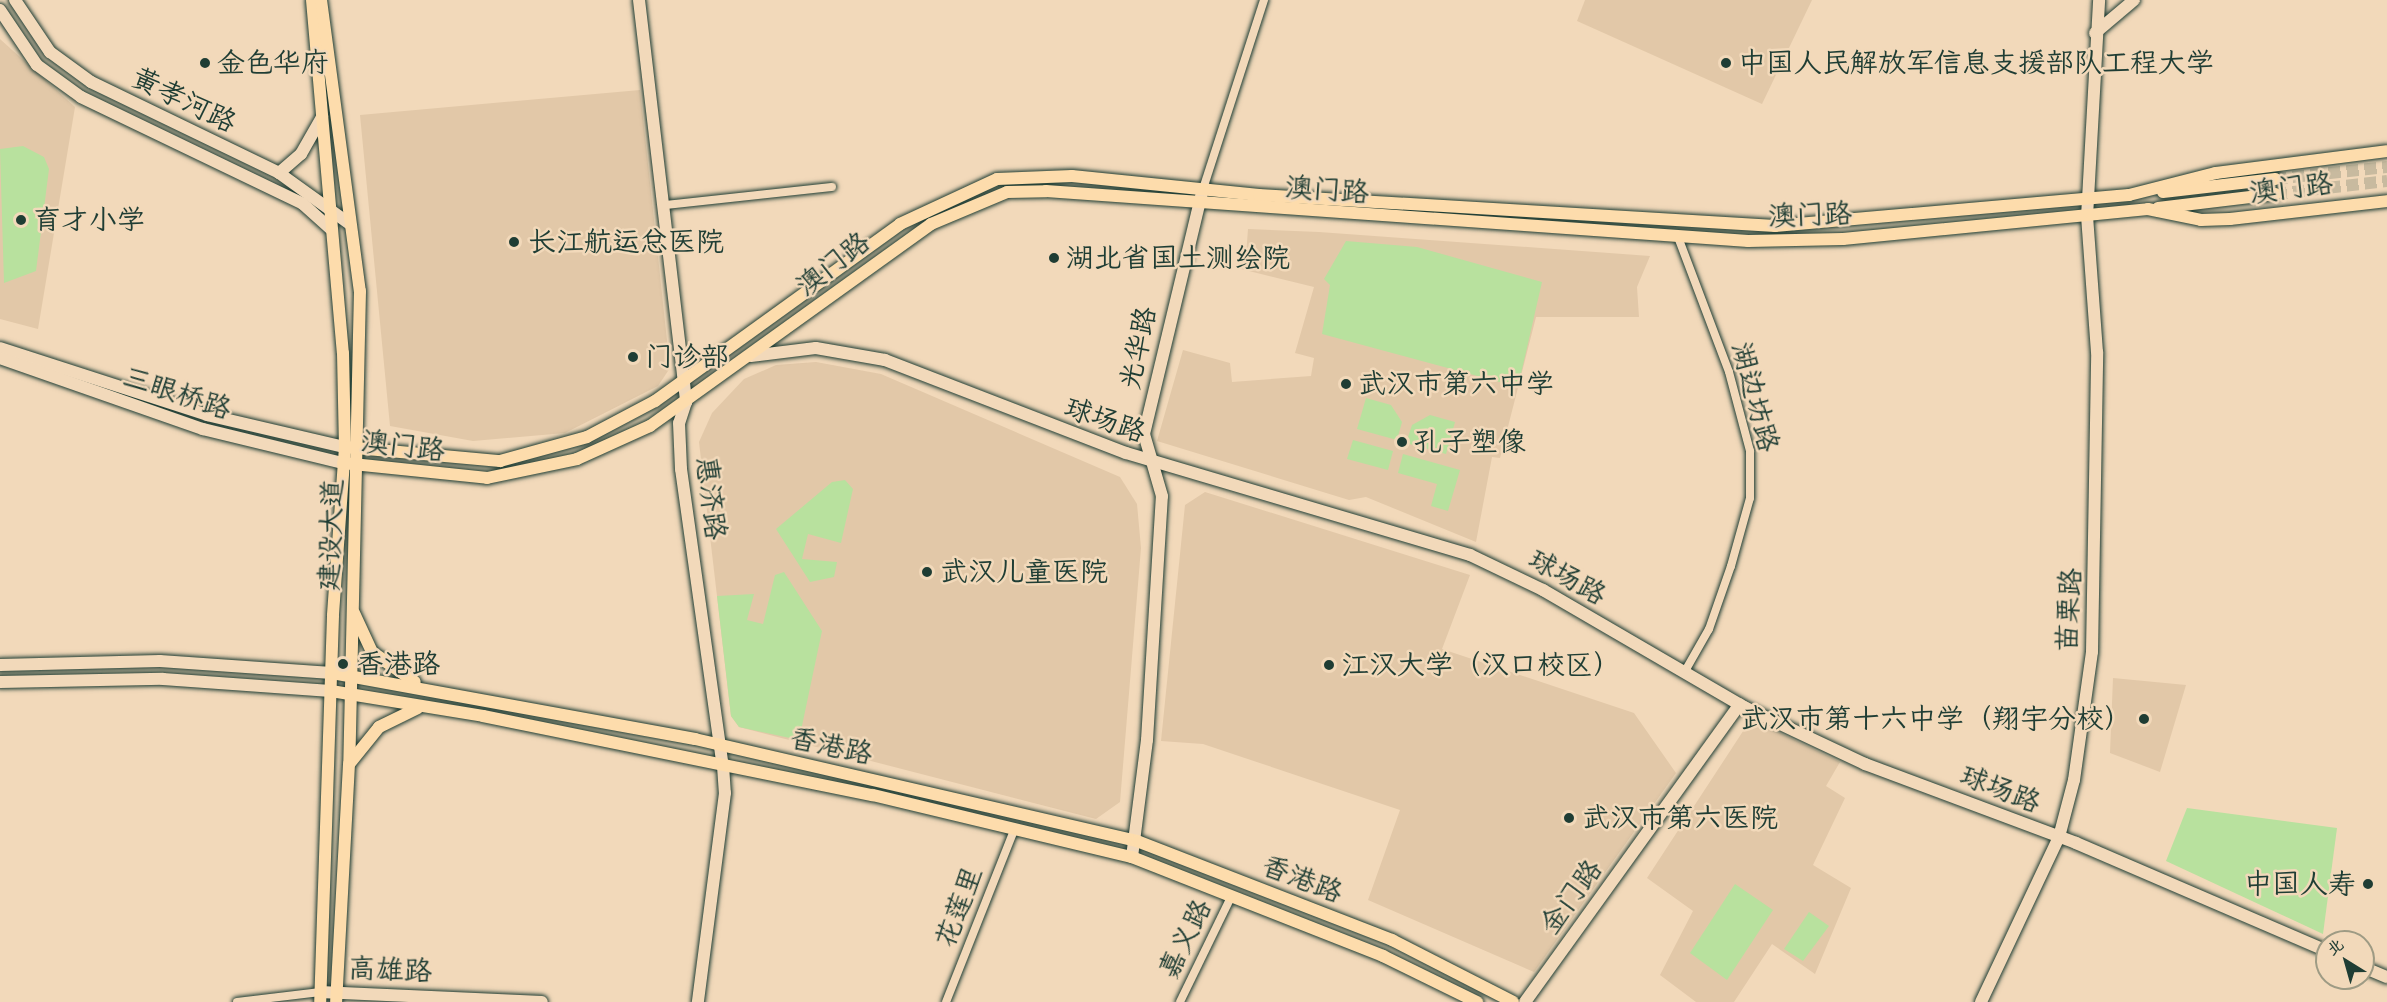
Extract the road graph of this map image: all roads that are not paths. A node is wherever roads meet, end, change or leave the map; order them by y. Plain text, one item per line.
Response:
1 (15, 0) edge
2 (312, 0) edge
3 (321, 0) edge
4 (639, 0) edge
5 (1264, 0) edge
6 (2099, 0) edge
7 (2134, 0) edge
8 (0, 10) edge
9 (2094, 33) junction
10 (323, 113) junction
11 (2387, 151) edge
12 (279, 173) junction
13 (2274, 179) tunnel mouth
14 (832, 187) dead end
15 (1203, 189) junction
16 (2276, 194) tunnel mouth
17 (2129, 195) junction
18 (2087, 200) junction
19 (2387, 201) edge
20 (1200, 204) junction
21 (665, 205) junction
22 (330, 209) junction
23 (2148, 209) junction
24 (2087, 217) junction
25 (350, 224) junction
26 (332, 231) junction
27 (1678, 237) junction
28 (0, 348) edge
29 (751, 356) junction
30 (0, 358) edge
31 (682, 382) junction
32 (686, 402) junction
33 (345, 447) junction
34 (359, 448) junction
35 (1155, 462) junction
36 (343, 463) junction
37 (358, 465) junction
38 (352, 610) junction
39 (0, 665) edge
40 (1685, 671) junction
41 (332, 673) junction
42 (352, 675) junction
43 (0, 682) edge
44 (427, 688) junction
45 (331, 691) junction
46 (351, 694) junction
47 (1740, 705) junction
48 (422, 707) junction
49 (721, 746) junction
50 (349, 764) junction
51 (723, 766) junction
52 (1014, 828) junction
53 (2059, 837) junction
54 (1137, 842) junction
55 (1132, 857) junction
56 (1232, 897) junction
57 (2315, 946) edge
58 (320, 997) edge
59 (336, 997) edge
60 (482, 999) edge
61 (237, 1002) edge
62 (542, 1002) edge
63 (698, 1002) edge
64 (946, 1002) edge
65 (1180, 1002) edge
66 (1477, 1002) edge
67 (1513, 1002) edge
68 (1525, 1002) edge
69 (1981, 1002) edge

1 - 12 street, 黄孝河路
2 - 10 main road, 建设大道
3 - 25 main road, 建设大道
4 - 21 street, 惠济路
5 - 15 street, 光华路
6 - 9 street, 苗栗路
7 - 9 street
8 - 26 street, 黄孝河路
9 - 18 street, 苗栗路
10 - 12 street
10 - 22 main road, 建设大道
11 - 17 main road, 澳门路
12 - 22 street, 黄孝河路
13 - 17 main road
14 - 21 street
15 - 18 main road, 澳门路
15 - 20 street, 光华路
15 - 31 main road, 澳门路
16 - 23 main road
17 - 18 main road, 澳门路
18 - 24 street, 苗栗路
19 - 23 main road, 澳门路
20 - 27 main road, 澳门路
20 - 29 main road, 澳门路
20 - 35 street, 光华路
21 - 31 street, 惠济路
22 - 25 street, 黄孝河路
22 - 26 main road, 建设大道
23 - 24 main road, 澳门路
24 - 27 main road, 澳门路
24 - 53 street, 苗栗路
25 - 34 main road, 建设大道
26 - 33 main road, 建设大道
27 - 40 street, 湖边坊路
28 - 33 street, 三眼桥路
29 - 32 main road, 澳门路
29 - 35 street, 球场路
30 - 36 street, 三眼桥路
31 - 32 street, 惠济路
31 - 34 main road, 澳门路
32 - 37 main road, 澳门路
32 - 49 street, 惠济路
33 - 34 main road, 澳门路
33 - 36 main road, 建设大道
34 - 37 main road, 建设大道
35 - 40 street, 球场路
35 - 54 street, 光华路
36 - 37 main road, 澳门路
36 - 41 main road, 建设大道
37 - 38 main road, 建设大道
38 - 42 main road, 建设大道
38 - 44 main road
39 - 41 street, 香港路
40 - 47 street, 球场路
41 - 42 main road, 香港路
41 - 45 main road, 建设大道
42 - 44 main road, 香港路
42 - 46 main road, 建设大道
43 - 45 street, 香港路
44 - 49 main road, 香港路
45 - 46 main road, 香港路
45 - 58 main road, 建设大道
46 - 48 main road, 香港路
46 - 50 main road, 建设大道
47 - 53 street, 球场路
47 - 68 street, 金门路
48 - 50 main road
48 - 51 main road, 香港路
49 - 51 street, 惠济路
49 - 54 main road, 香港路
50 - 59 main road, 建设大道
51 - 52 main road, 香港路
51 - 63 street, 惠济路
52 - 55 main road, 香港路
52 - 64 street, 花莲里
53 - 57 street, 球场路
53 - 69 street, 苗栗路
54 - 55 street, 光华路
54 - 67 main road, 香港路
55 - 56 main road, 香港路
56 - 65 street, 嘉义路
56 - 66 main road, 香港路
58 - 59 street, 高雄路
58 - 61 street, 高雄路
59 - 60 street, 高雄路
60 - 62 street, 高雄路

